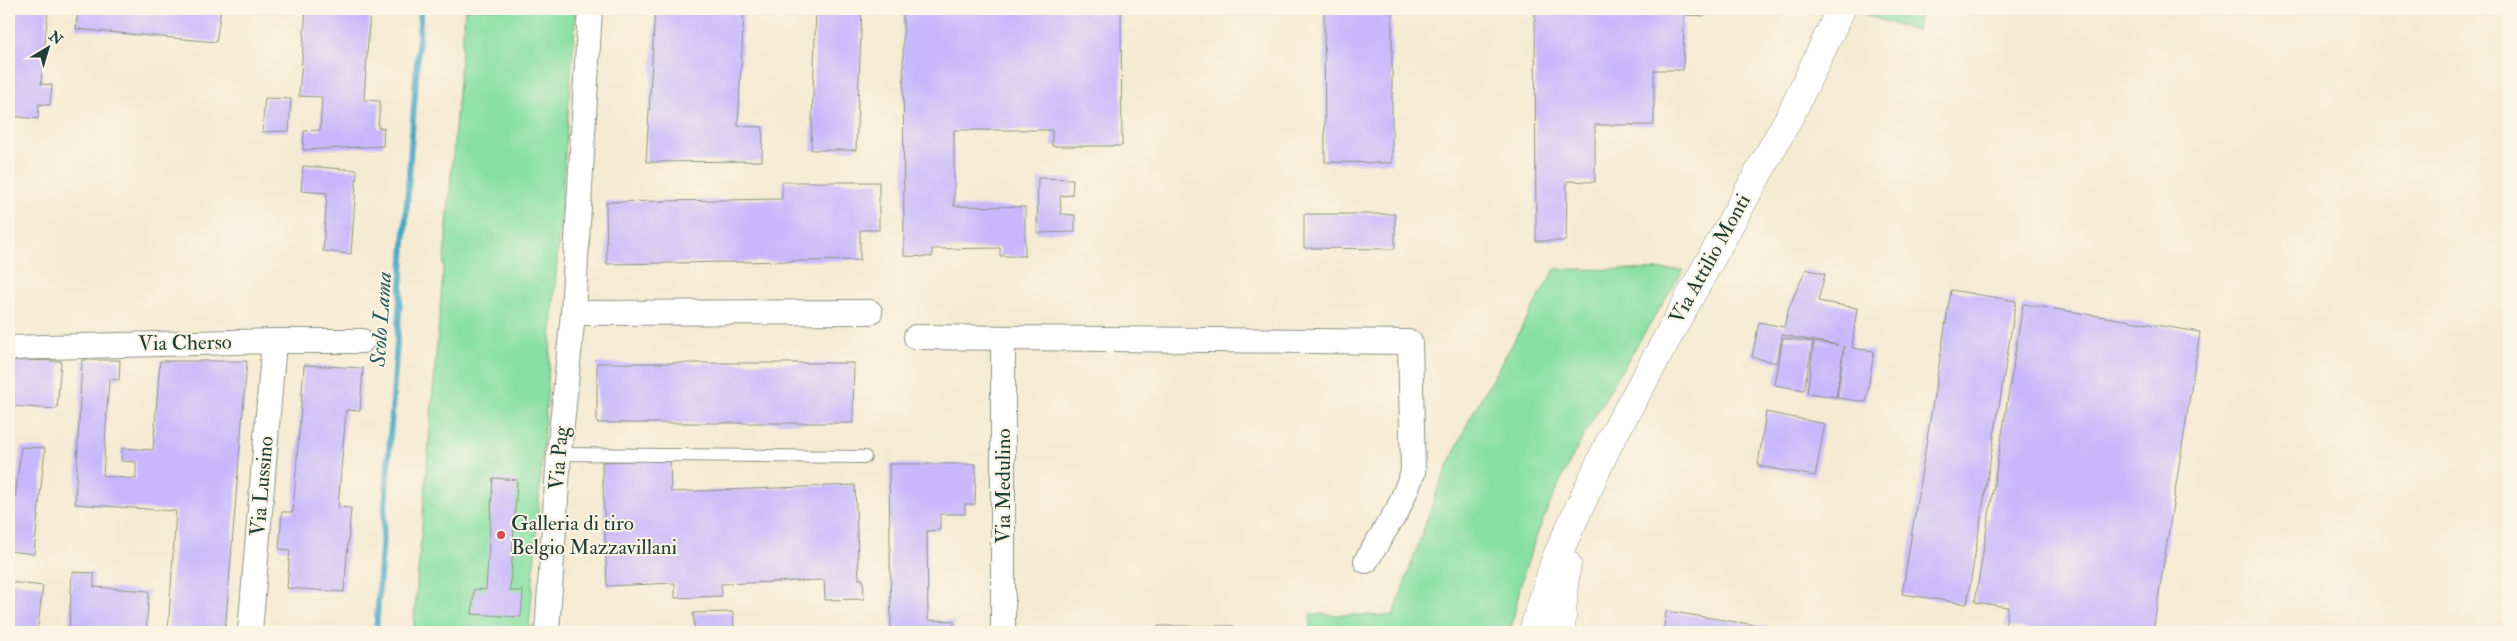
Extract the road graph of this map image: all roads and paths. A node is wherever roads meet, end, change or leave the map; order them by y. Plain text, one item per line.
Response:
1 (590, 9) edge
2 (1841, 9) edge
3 (870, 312) dead end
4 (572, 314) junction
5 (916, 337) dead end
6 (1003, 340) junction
7 (274, 341) junction
8 (362, 341) dead end
9 (9, 348) edge
10 (559, 454) junction
11 (865, 457) dead end
12 (1578, 508) junction
13 (1366, 561) dead end
14 (250, 632) edge
15 (547, 632) edge
16 (1003, 632) edge
17 (1533, 632) edge
18 (1561, 632) edge

1 - 4 street, Via Pag
2 - 12 main road, Via Attilio Monti
3 - 4 street
4 - 10 street, Via Pag
5 - 6 street
6 - 13 street
6 - 16 street, Via Medulino
7 - 8 street, Via Cherso
7 - 9 street, Via Cherso
7 - 14 street, Via Lussino
10 - 11 lane
10 - 15 street, Via Pag
12 - 17 main road, Via Attilio Monti
12 - 18 main road, Via Attilio Monti

